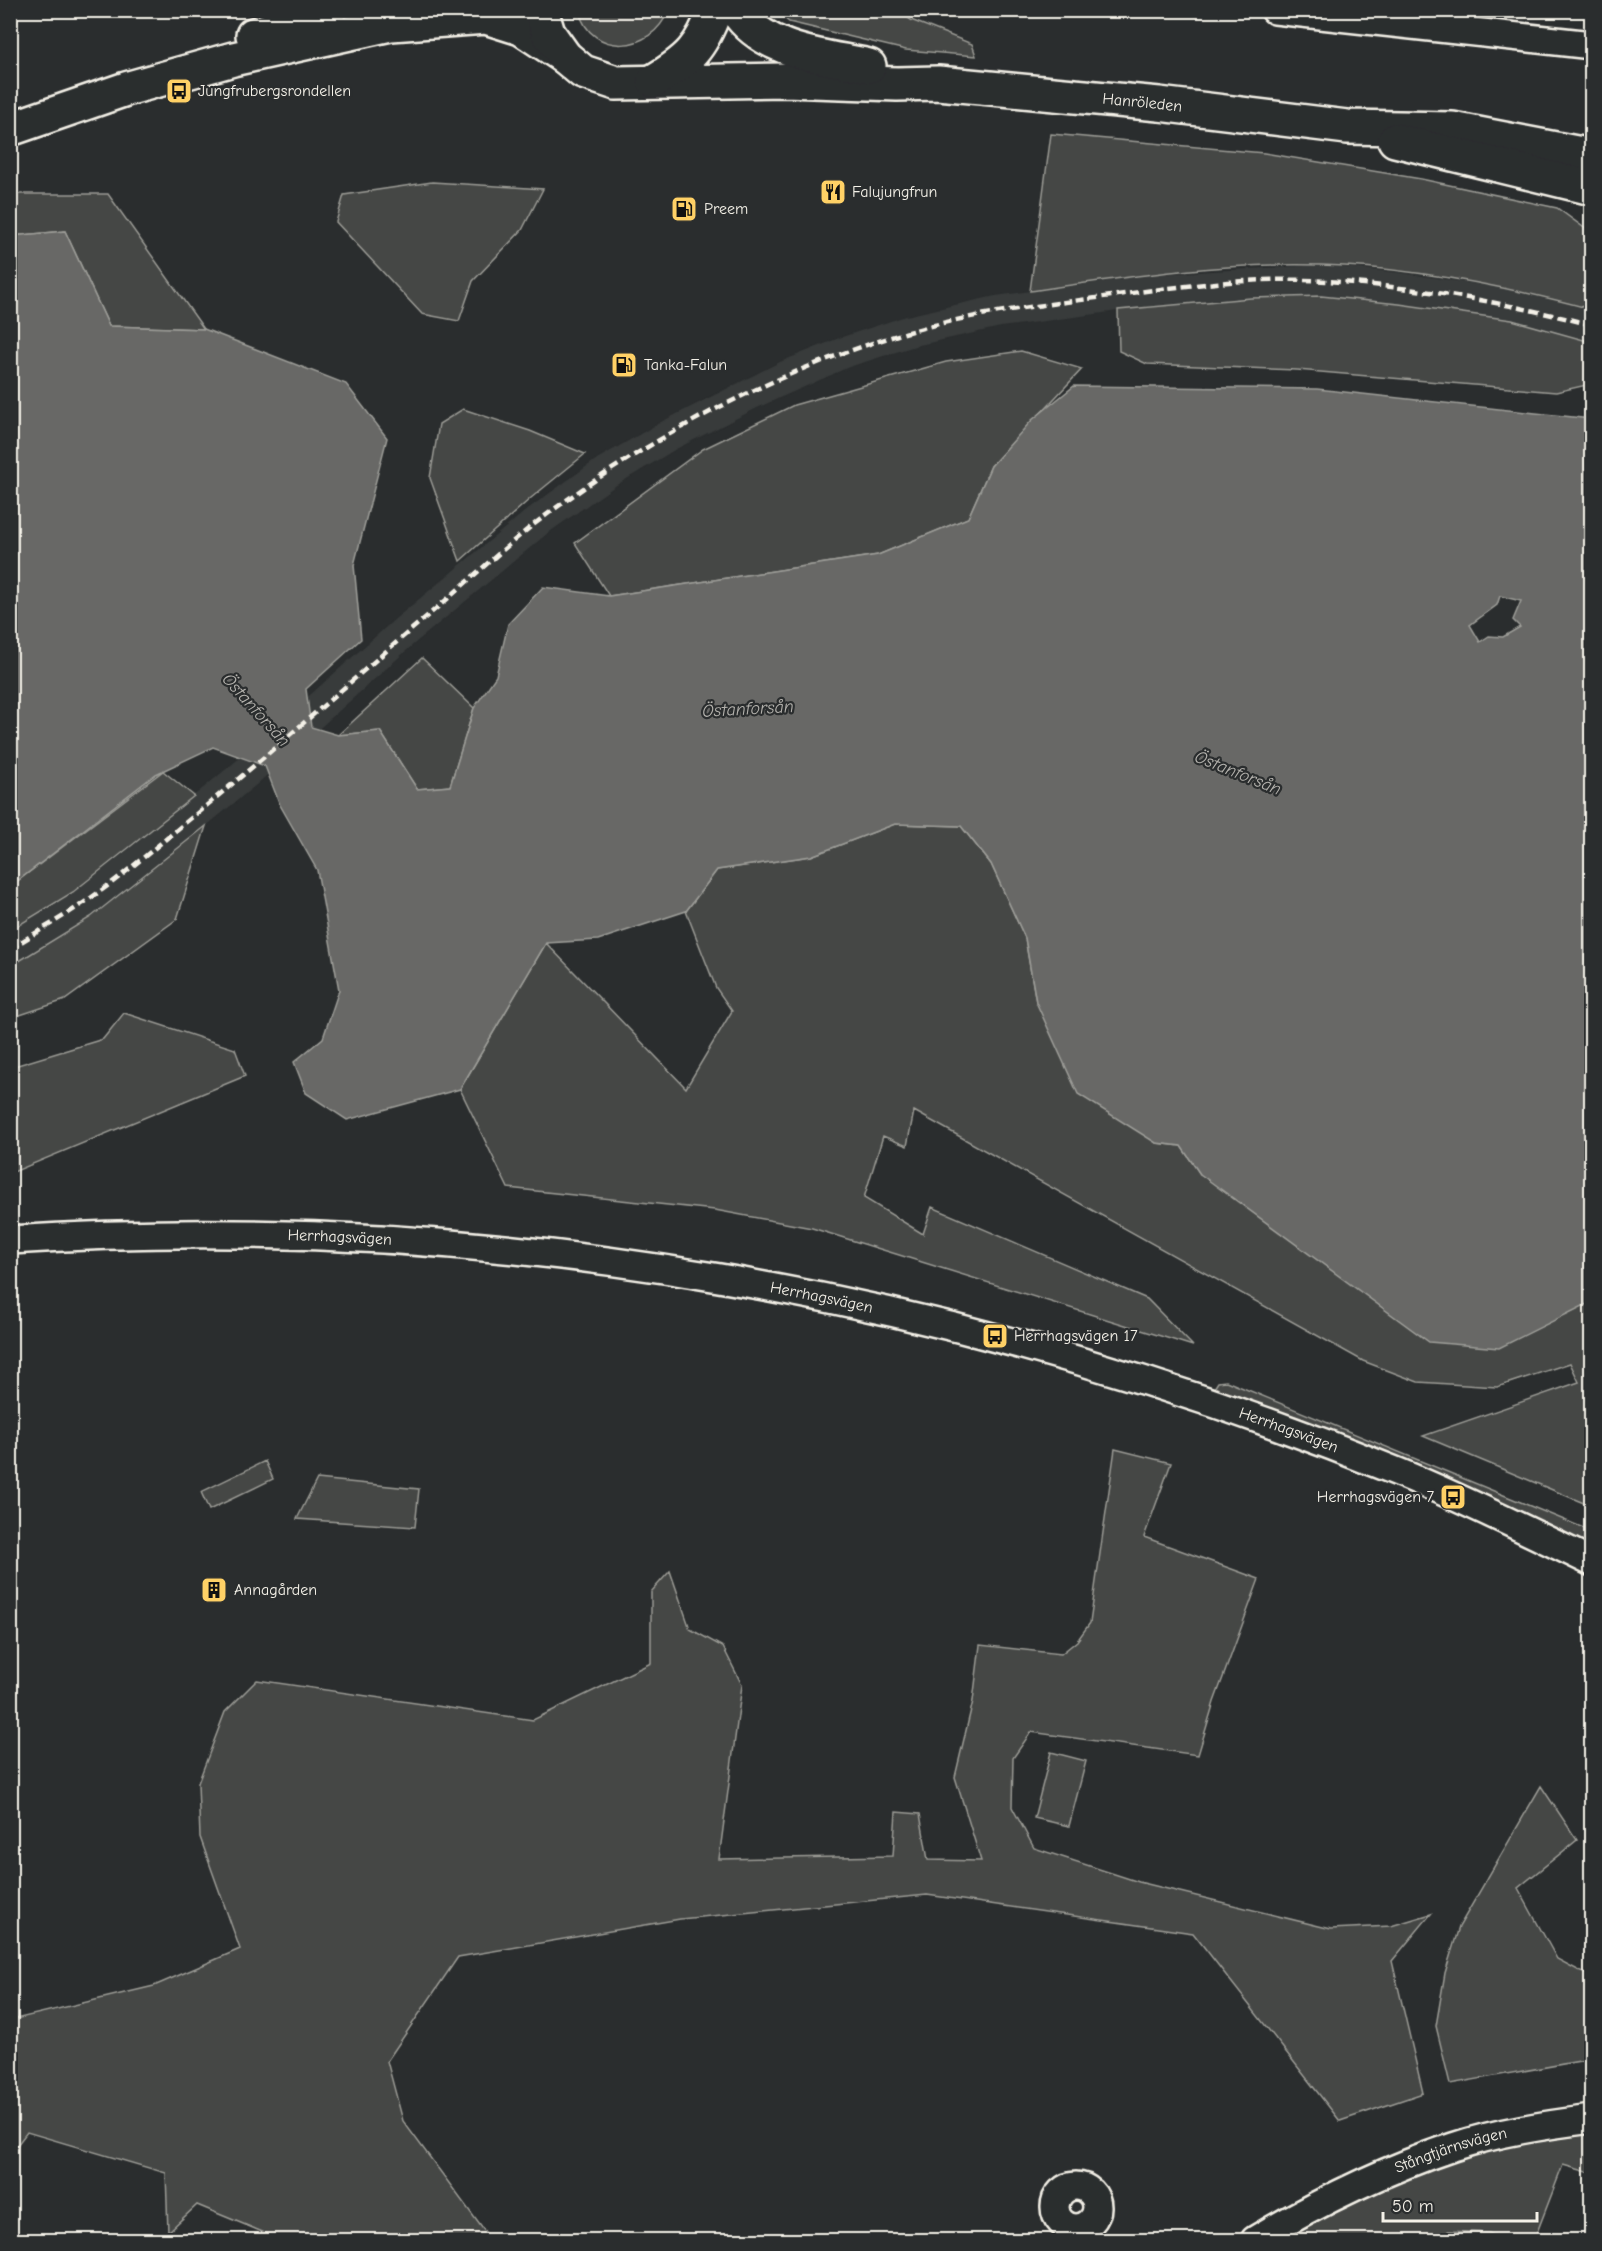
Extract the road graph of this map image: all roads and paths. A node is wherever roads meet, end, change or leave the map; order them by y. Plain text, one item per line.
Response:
1 (329, 10) edge
2 (541, 10) edge
3 (715, 10) edge
4 (736, 10) edge
5 (1275, 10) edge
6 (1592, 45) edge
7 (565, 57) junction
8 (654, 81) junction
9 (938, 83) junction
10 (10, 108) edge
11 (1347, 127) junction
12 (10, 129) edge
13 (1592, 156) edge
14 (1592, 188) edge
15 (10, 1240) edge
16 (1592, 1562) edge
17 (1592, 2119) edge
18 (1255, 2241) edge

1 - 10 main road
2 - 7 main road
3 - 8 main road
4 - 9 main road, Hanröleden
5 - 6 street
7 - 8 main road
7 - 12 main road
8 - 9 main road, Hanröleden
9 - 11 main road, Hanröleden
11 - 13 main road, Hanröleden
11 - 14 main road, Hanröleden
15 - 16 street, Herrhagsvägen
17 - 18 street, Stångtjärnsvägen

